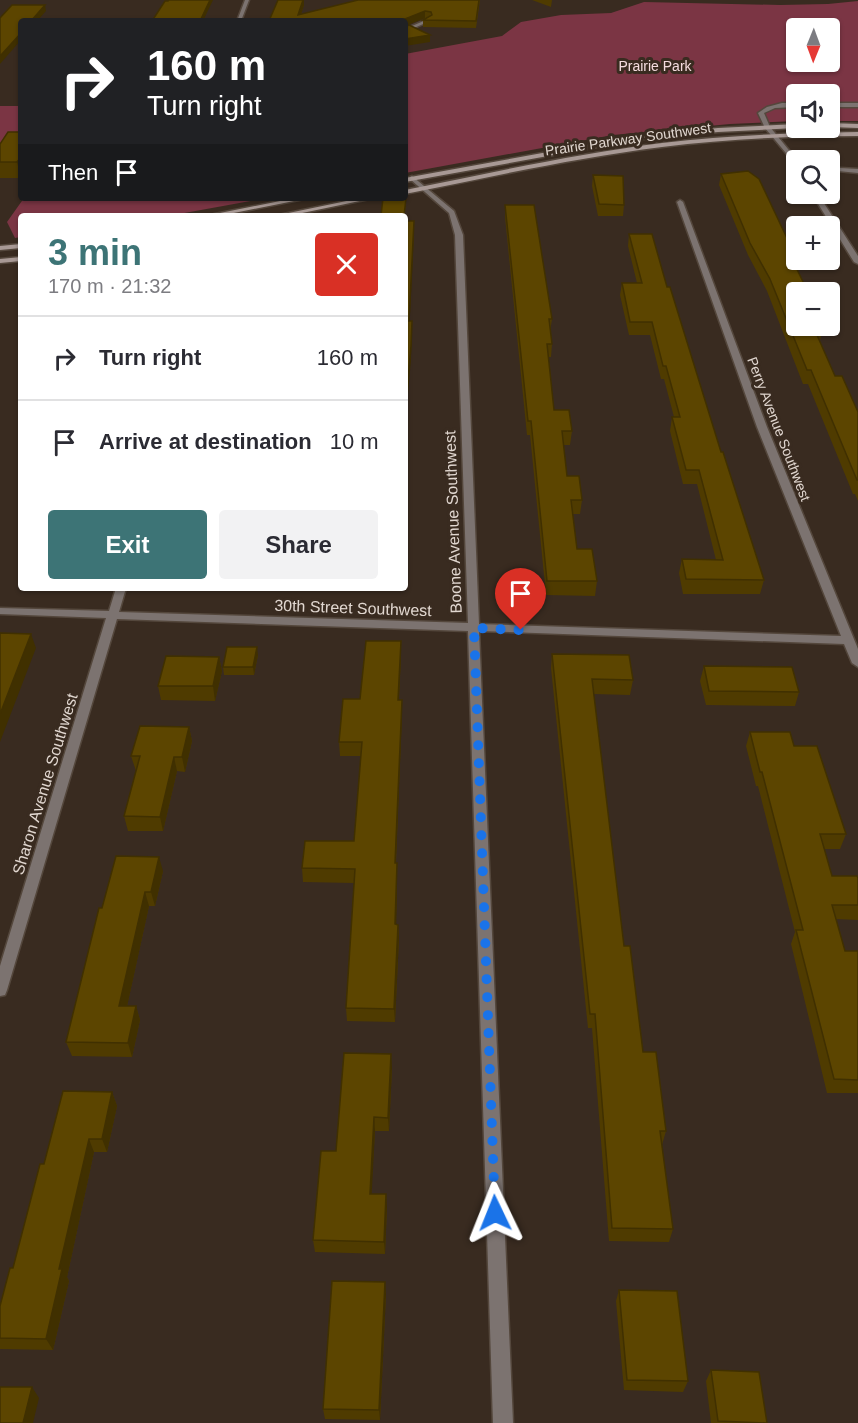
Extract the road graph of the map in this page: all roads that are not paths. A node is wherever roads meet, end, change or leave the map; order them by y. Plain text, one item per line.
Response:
1 (247, 0) edge
2 (240, 18) edge
3 (428, 21) edge
4 (408, 30) edge
5 (840, 105) edge
6 (858, 105) edge
7 (786, 106) edge
8 (840, 125) edge
9 (786, 126) edge
10 (858, 126) edge
11 (767, 127) junction
12 (858, 134) edge
13 (776, 136) junction
14 (786, 150) edge
15 (840, 170) dead end
16 (858, 171) edge
17 (408, 179) edge
18 (426, 188) junction
19 (408, 191) edge
20 (290, 201) edge
21 (355, 201) edge
22 (680, 202) dead end
23 (821, 204) edge
24 (224, 213) edge
25 (292, 213) edge
26 (18, 246) edge
27 (0, 248) edge
28 (18, 259) edge
29 (0, 261) edge
30 (858, 262) edge
31 (120, 591) edge
32 (0, 611) edge
33 (113, 616) junction
34 (474, 628) junction
35 (849, 640) junction
36 (858, 663) edge
37 (0, 990) edge
38 (503, 1423) edge

1 - 2 street
3 - 4 street
5 - 6 street
7 - 11 street
8 - 10 street
9 - 11 street, Prairie Parkway Southwest
11 - 13 street
11 - 17 street, Prairie Parkway Southwest
12 - 13 street, Prairie Parkway Southwest
13 - 14 street
13 - 18 street, Prairie Parkway Southwest
15 - 16 street
17 - 18 street, Boone Avenue Southwest
18 - 19 street, Prairie Parkway Southwest
18 - 34 street, Boone Avenue Southwest
20 - 24 street
21 - 25 street
22 - 35 street, Perry Avenue Southwest
23 - 30 street
26 - 27 street
28 - 29 street
31 - 33 street, Sharon Avenue Southwest
32 - 33 street, 30th Street Southwest
33 - 34 street, 30th Street Southwest
33 - 37 street, Sharon Avenue Southwest
34 - 35 street, 30th Street Southwest
34 - 38 street, Boone Avenue Southwest
35 - 36 street, Perry Avenue Southwest

